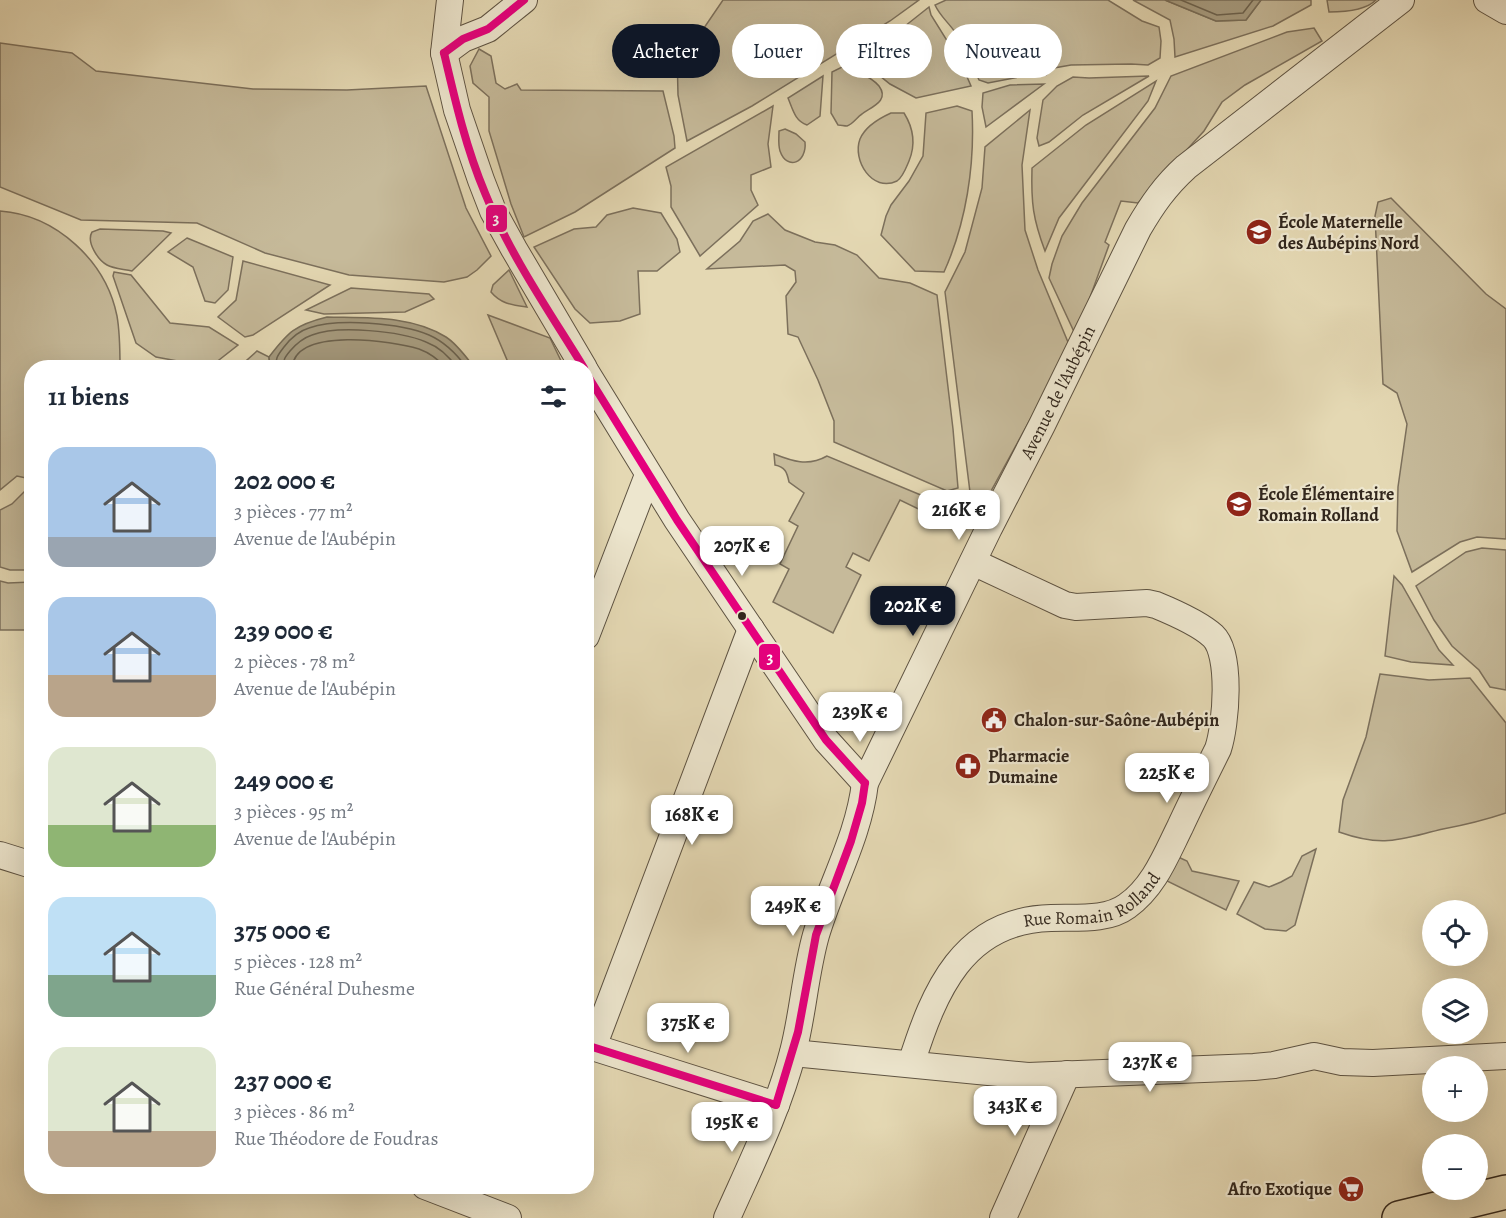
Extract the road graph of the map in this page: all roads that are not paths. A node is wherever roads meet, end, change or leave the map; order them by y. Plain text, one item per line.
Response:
1 (450, 0) edge
2 (524, 0) edge
3 (1401, 0) edge
4 (1487, 0) edge
5 (1506, 11) edge
6 (444, 53) junction
7 (579, 360) edge
8 (594, 385) edge
9 (648, 475) junction
10 (973, 562) junction
11 (594, 615) edge
12 (752, 629) junction
13 (865, 783) junction
14 (0, 855) edge
15 (24, 862) edge
16 (594, 1036) edge
17 (594, 1047) edge
18 (793, 1053) junction
19 (1506, 1056) edge
20 (911, 1064) junction
21 (1066, 1074) junction
22 (776, 1105) junction
23 (1506, 1192) edge
24 (445, 1194) edge
25 (1506, 1209) edge
26 (508, 1218) edge
27 (727, 1218) edge
28 (1003, 1218) edge
29 (1399, 1218) edge
30 (1468, 1218) edge

1 - 6 street
2 - 6 street
3 - 10 street, Avenue de l'Aubépin
4 - 5 street
6 - 7 street
8 - 9 street
9 - 11 street
9 - 12 street
10 - 13 street, Avenue de l'Aubépin
10 - 20 street, Rue Romain Rolland
12 - 13 street
12 - 16 street
13 - 18 street, Avenue de l'Aubépin
14 - 15 street
17 - 22 street
18 - 20 street
18 - 22 street, Avenue de l'Aubépin
19 - 21 street
20 - 21 street
21 - 28 street
22 - 27 street, Avenue de l'Aubépin
23 - 29 main road
24 - 26 street
25 - 30 main road

